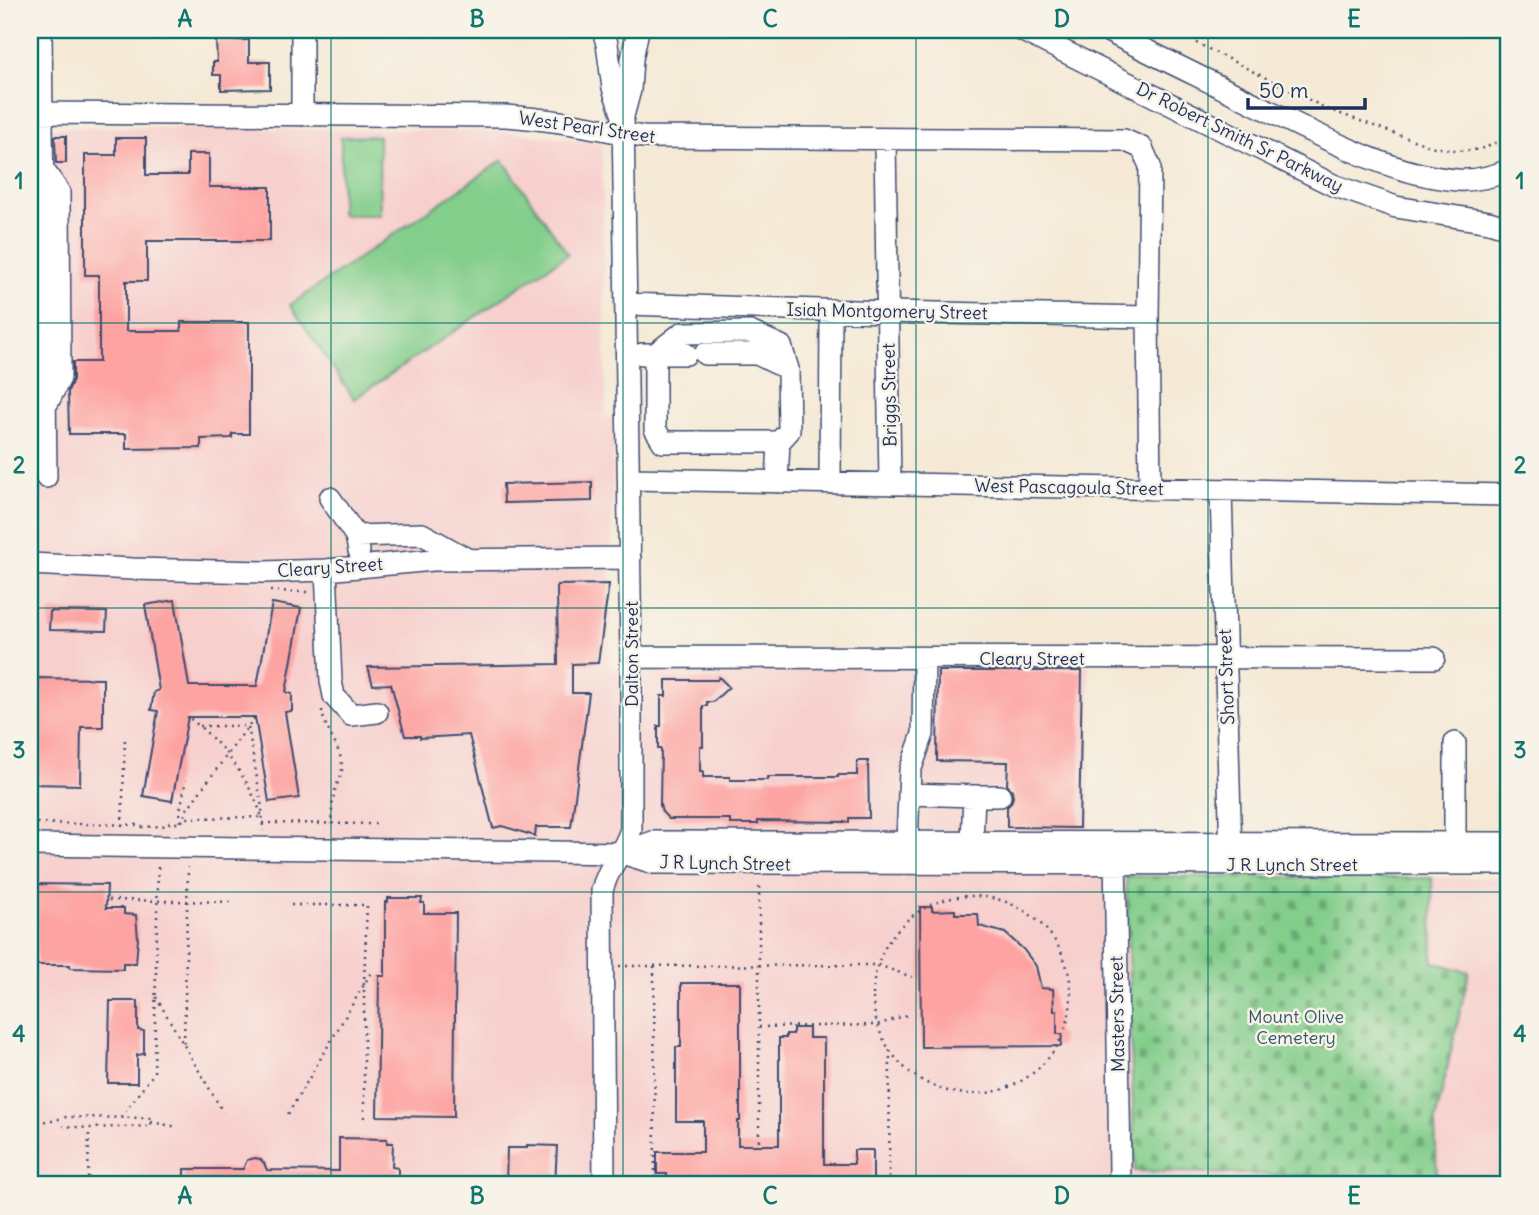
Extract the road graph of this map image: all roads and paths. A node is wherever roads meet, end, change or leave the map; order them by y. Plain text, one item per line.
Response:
1 (40, 30) edge
2 (302, 30) edge
3 (603, 30) edge
4 (638, 30) edge
5 (1021, 30) edge
6 (1105, 30) edge
7 (1171, 30) edge
8 (35, 113) edge
9 (302, 115) junction
10 (623, 125) junction
11 (1509, 130) edge
12 (885, 139) junction
13 (1509, 170) edge
14 (1509, 228) edge
15 (626, 304) junction
16 (831, 310) junction
17 (888, 312) junction
18 (1148, 317) junction
19 (626, 354) junction
20 (655, 354) junction
21 (788, 369) junction
22 (628, 429) junction
23 (655, 429) junction
24 (779, 442) junction
25 (46, 477) dead end
26 (629, 479) junction
27 (778, 482) junction
28 (830, 483) junction
29 (890, 484) junction
30 (1150, 489) junction
31 (1221, 490) junction
32 (1509, 495) edge
33 (330, 498) dead end
34 (356, 537) junction
35 (630, 558) junction
36 (469, 560) junction
37 (30, 564) edge
38 (361, 566) junction
39 (326, 570) junction
40 (270, 592) dead end
41 (327, 592) junction
42 (631, 657) junction
43 (924, 658) junction
44 (1225, 658) junction
45 (1434, 658) dead end
46 (377, 712) dead end
47 (188, 717) dead end
48 (255, 717) dead end
49 (199, 726) junction
50 (248, 726) junction
51 (125, 738) dead end
52 (1455, 743) dead end
53 (227, 757) junction
54 (186, 780) dead end
55 (909, 794) junction
56 (974, 796) junction
57 (1000, 796) dead end
58 (262, 817) junction
59 (187, 818) junction
60 (30, 823) edge
61 (180, 823) junction
62 (262, 823) junction
63 (122, 824) junction
64 (380, 824) dead end
65 (907, 842) junction
66 (972, 842) junction
67 (1115, 842) junction
68 (1231, 842) junction
69 (1455, 843) junction
70 (1509, 843) edge
71 (30, 845) edge
72 (121, 846) junction
73 (158, 847) junction
74 (188, 847) junction
75 (263, 848) junction
76 (621, 853) junction
77 (1115, 864) junction
78 (1231, 864) junction
79 (1509, 864) edge
80 (759, 875) dead end
81 (109, 900) dead end
82 (157, 900) junction
83 (187, 901) junction
84 (234, 902) dead end
85 (291, 905) dead end
86 (878, 965) junction
87 (654, 966) junction
88 (759, 966) junction
89 (602, 967) junction
90 (372, 971) dead end
91 (912, 977) dead end
92 (364, 983) junction
93 (155, 995) junction
94 (910, 1014) dead end
95 (877, 1025) junction
96 (759, 1027) junction
97 (184, 1043) junction
98 (890, 1049) junction
99 (223, 1112) dead end
100 (288, 1114) dead end
101 (121, 1117) junction
102 (30, 1122) edge
103 (151, 1122) junction
104 (364, 1122) dead end
105 (63, 1126) dead end
106 (178, 1127) dead end
107 (89, 1128) junction
108 (759, 1140) dead end
109 (88, 1185) edge
110 (604, 1185) edge
111 (654, 1185) edge
112 (889, 1185) edge
113 (1119, 1185) edge

1 - 8 street
2 - 9 street
3 - 10 street, Dalton Street
4 - 10 street, Dalton Street
5 - 14 street, Dr Robert Smith Sr Parkway
6 - 13 street, Dr Robert Smith Sr Parkway
7 - 11 path
8 - 9 street, West Pearl Street
8 - 25 street
9 - 10 street, West Pearl Street
10 - 12 street, West Pearl Street
10 - 15 street, Dalton Street
12 - 17 street, Briggs Street
12 - 18 street, West Pearl Street
15 - 16 street, Isiah Montgomery Street
15 - 19 street, Dalton Street
16 - 17 street, Isiah Montgomery Street
16 - 28 street
17 - 18 street, Isiah Montgomery Street
17 - 29 street, Briggs Street
18 - 30 street
19 - 20 street
19 - 22 street, Dalton Street
20 - 21 street
20 - 21 street
20 - 23 street
21 - 24 street
22 - 23 street
22 - 26 street, Dalton Street
23 - 24 street
24 - 27 street
26 - 27 street, West Pascagoula Street
26 - 35 street, Dalton Street
27 - 28 street, West Pascagoula Street
28 - 29 street, West Pascagoula Street
29 - 30 street, West Pascagoula Street
30 - 31 street, West Pascagoula Street
31 - 32 street, West Pascagoula Street
31 - 44 street, Short Street
33 - 34 street
34 - 36 street
34 - 38 street
35 - 36 street, Cleary Street
35 - 42 street, Dalton Street
36 - 38 street, Cleary Street
37 - 39 street, Cleary Street
38 - 39 street, Cleary Street
39 - 41 street
40 - 41 path
41 - 46 street
42 - 43 street, Cleary Street
42 - 76 street, Dalton Street
43 - 44 street, Cleary Street
43 - 55 street
44 - 45 street, Cleary Street
44 - 68 street, Short Street
47 - 49 path
48 - 50 path
49 - 50 path
49 - 53 path
50 - 53 path
50 - 58 path
51 - 63 path
52 - 69 street
53 - 58 path
53 - 59 path
54 - 61 path
55 - 56 street
55 - 65 street
56 - 57 street
56 - 66 street
58 - 59 path
58 - 62 path
59 - 61 path
59 - 74 path
60 - 63 path
61 - 63 path
62 - 64 path
62 - 75 path
63 - 72 path
65 - 66 street, J R Lynch Street
65 - 76 street, J R Lynch Street
66 - 67 street, J R Lynch Street
67 - 68 street, J R Lynch Street
67 - 77 street, Masters Street
68 - 69 street, J R Lynch Street
68 - 78 street, Short Street
69 - 70 street, J R Lynch Street
71 - 72 street
72 - 73 street
73 - 74 street
73 - 82 path
74 - 75 street
74 - 83 path
75 - 76 street
76 - 77 street, J R Lynch Street
76 - 89 street, Dalton Street
77 - 78 street, J R Lynch Street
77 - 113 street, Masters Street
78 - 79 street, J R Lynch Street
80 - 88 path
81 - 82 path
82 - 83 path
82 - 93 path
83 - 84 path
83 - 97 path
85 - 92 path
86 - 88 path
86 - 91 path
86 - 95 path
86 - 98 path
87 - 88 path
87 - 89 path
87 - 111 path
88 - 96 path
89 - 110 street, Dalton Street
90 - 92 path
92 - 100 path
92 - 104 path
93 - 97 path
93 - 101 path
94 - 95 path
95 - 96 path
95 - 98 path
96 - 108 path
97 - 99 path
98 - 112 path
101 - 102 path
101 - 103 path
103 - 106 path
103 - 107 path
105 - 107 path
107 - 109 path

